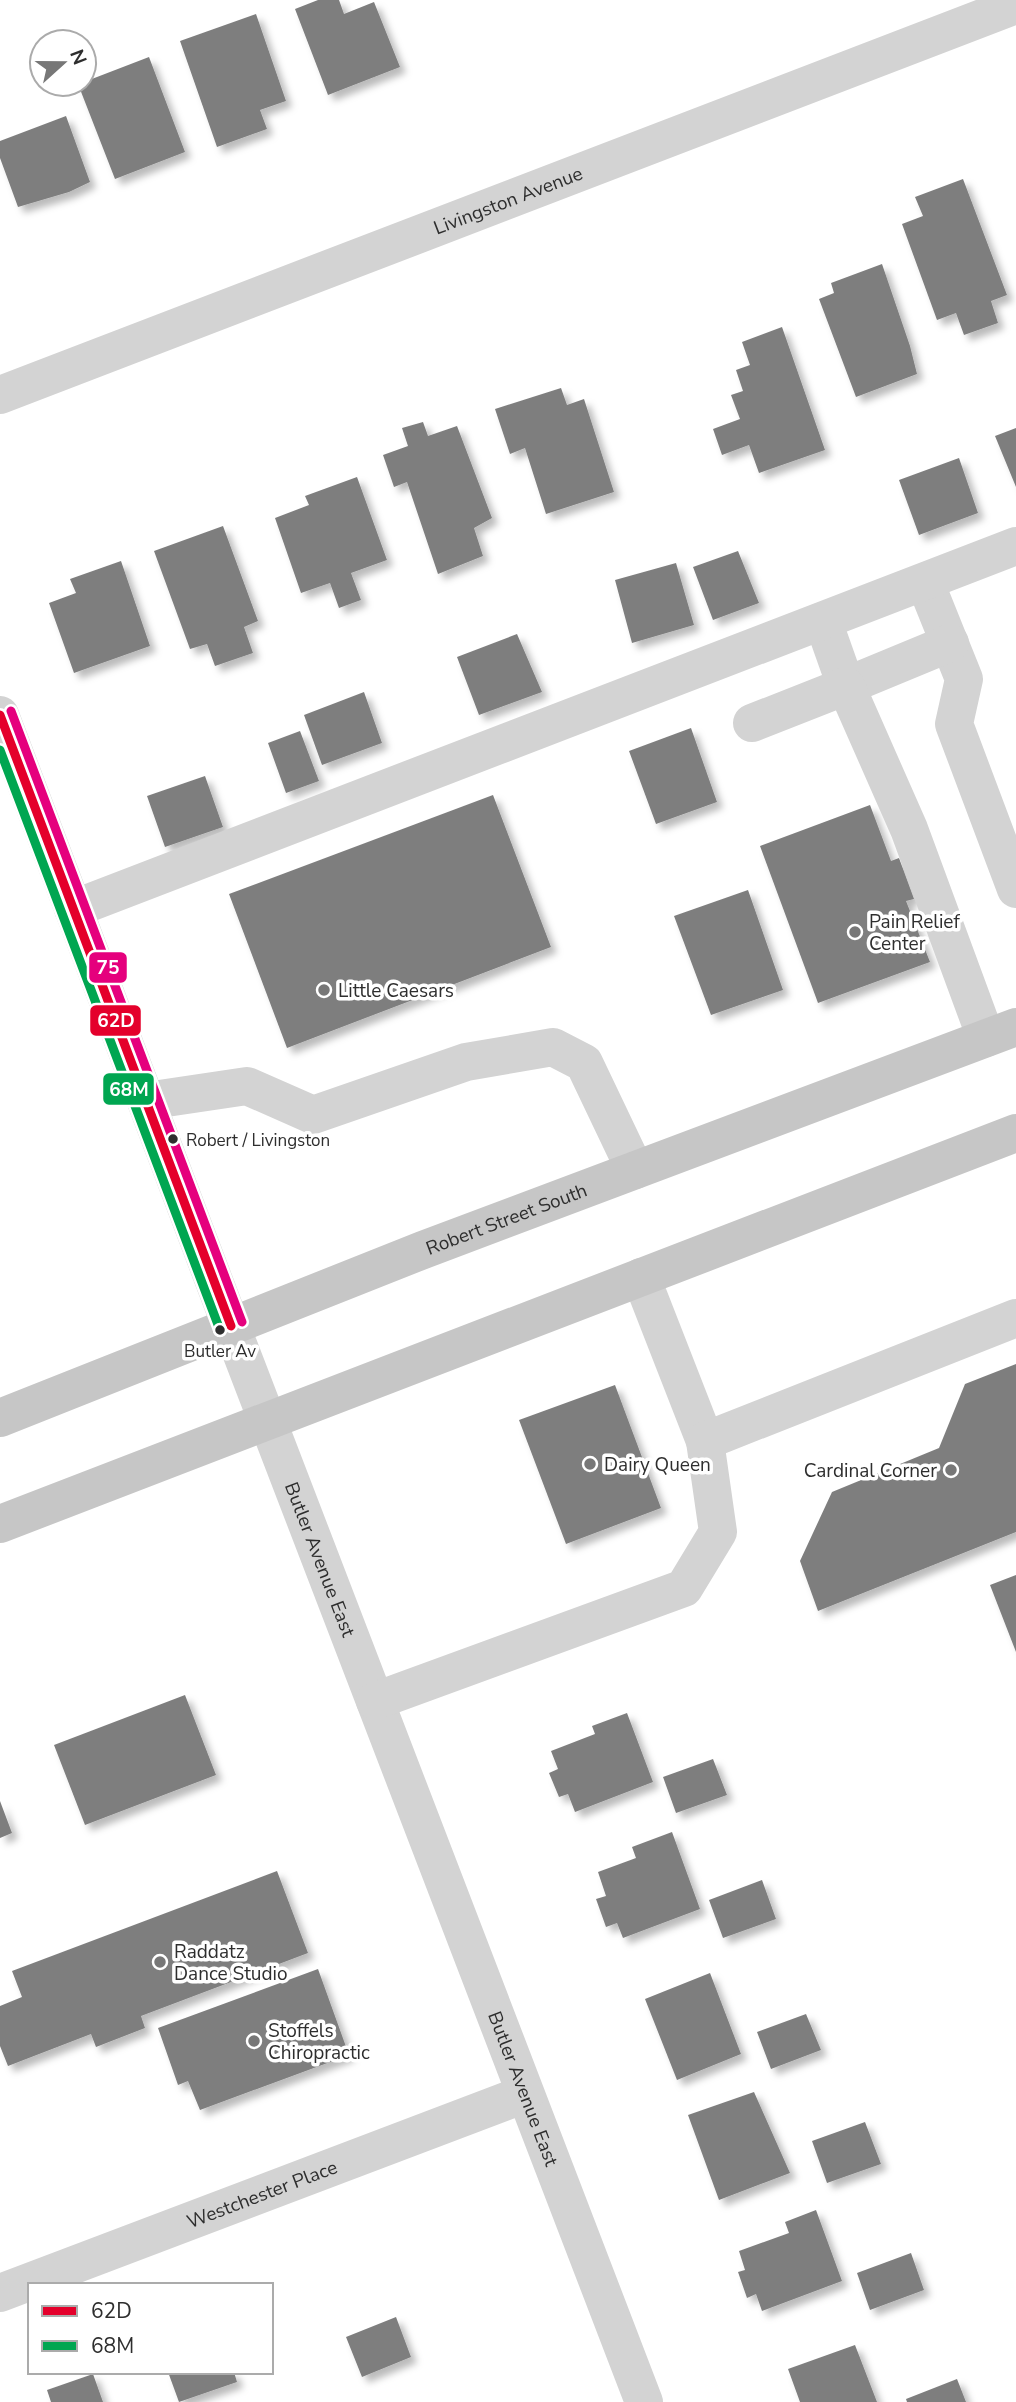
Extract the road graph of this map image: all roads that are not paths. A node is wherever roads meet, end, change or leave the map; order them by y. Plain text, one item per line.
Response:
1 (1016, 5) edge
2 (0, 394) edge
3 (1016, 547) edge
4 (925, 582) junction
5 (823, 621) junction
6 (950, 643) junction
7 (846, 686) junction
8 (0, 715) edge
9 (752, 723) dead end
10 (1016, 889) edge
11 (73, 909) junction
12 (1001, 1032) edge
13 (146, 1101) junction
14 (1016, 1133) edge
15 (635, 1170) junction
16 (641, 1277) junction
17 (1016, 1318) edge
18 (231, 1326) junction
19 (0, 1418) edge
20 (268, 1421) junction
21 (705, 1441) junction
22 (0, 1524) edge
23 (375, 1701) junction
24 (525, 2094) junction
25 (0, 2293) edge
26 (644, 2402) edge

1 - 2 street, Livingston Avenue
3 - 4 street
4 - 5 street
4 - 6 street
5 - 7 street
5 - 11 street
6 - 7 street
6 - 10 street
7 - 9 street
7 - 12 street
8 - 11 street, Butler Avenue East
11 - 13 street, Butler Avenue East
12 - 15 main road, Robert Street South
13 - 15 street
13 - 18 street, Butler Avenue East
14 - 16 main road
15 - 18 main road, Robert Street South
16 - 20 main road
16 - 21 street
17 - 21 street
18 - 19 main road, Robert Street South
18 - 20 street, Butler Avenue East
20 - 22 main road
20 - 23 street, Butler Avenue East
21 - 23 street
23 - 24 street, Butler Avenue East
24 - 25 street, Westchester Place
24 - 26 street, Butler Avenue East

